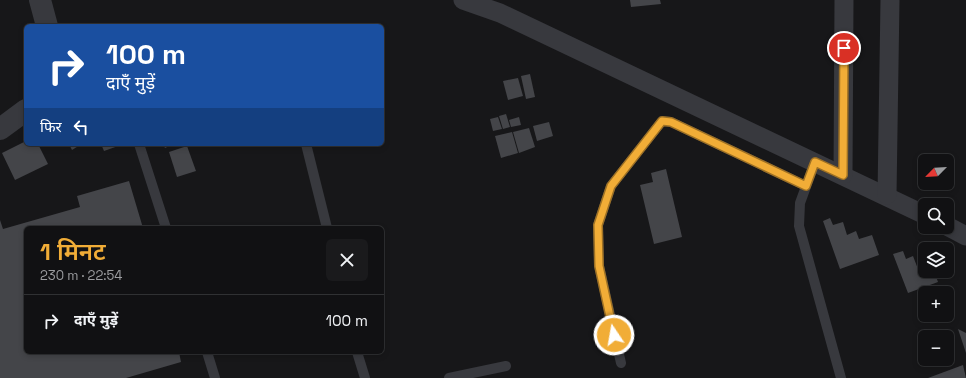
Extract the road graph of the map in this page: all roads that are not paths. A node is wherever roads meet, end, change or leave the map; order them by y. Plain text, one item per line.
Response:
1 (40, 0) edge
2 (463, 0) edge
3 (844, 0) edge
4 (890, 0) edge
5 (46, 24) edge
6 (24, 111) edge
7 (0, 129) edge
8 (140, 146) edge
9 (306, 146) edge
10 (815, 162) junction
11 (843, 175) junction
12 (806, 186) junction
13 (887, 195) junction
14 (918, 211) edge
15 (165, 226) edge
16 (326, 226) edge
17 (954, 230) edge
18 (966, 236) edge
19 (208, 354) edge
20 (358, 354) edge
21 (621, 363) dead end
22 (506, 366) dead end
23 (215, 378) edge
24 (365, 378) edge
25 (449, 378) edge
26 (841, 378) edge

1 - 5 street
2 - 10 street
3 - 11 street
4 - 13 street
6 - 7 street
8 - 15 lane
9 - 16 lane
10 - 11 street
10 - 12 lane
11 - 13 street
12 - 21 lane
12 - 26 lane
13 - 14 street
17 - 18 street
19 - 23 lane
20 - 24 lane
22 - 25 lane

